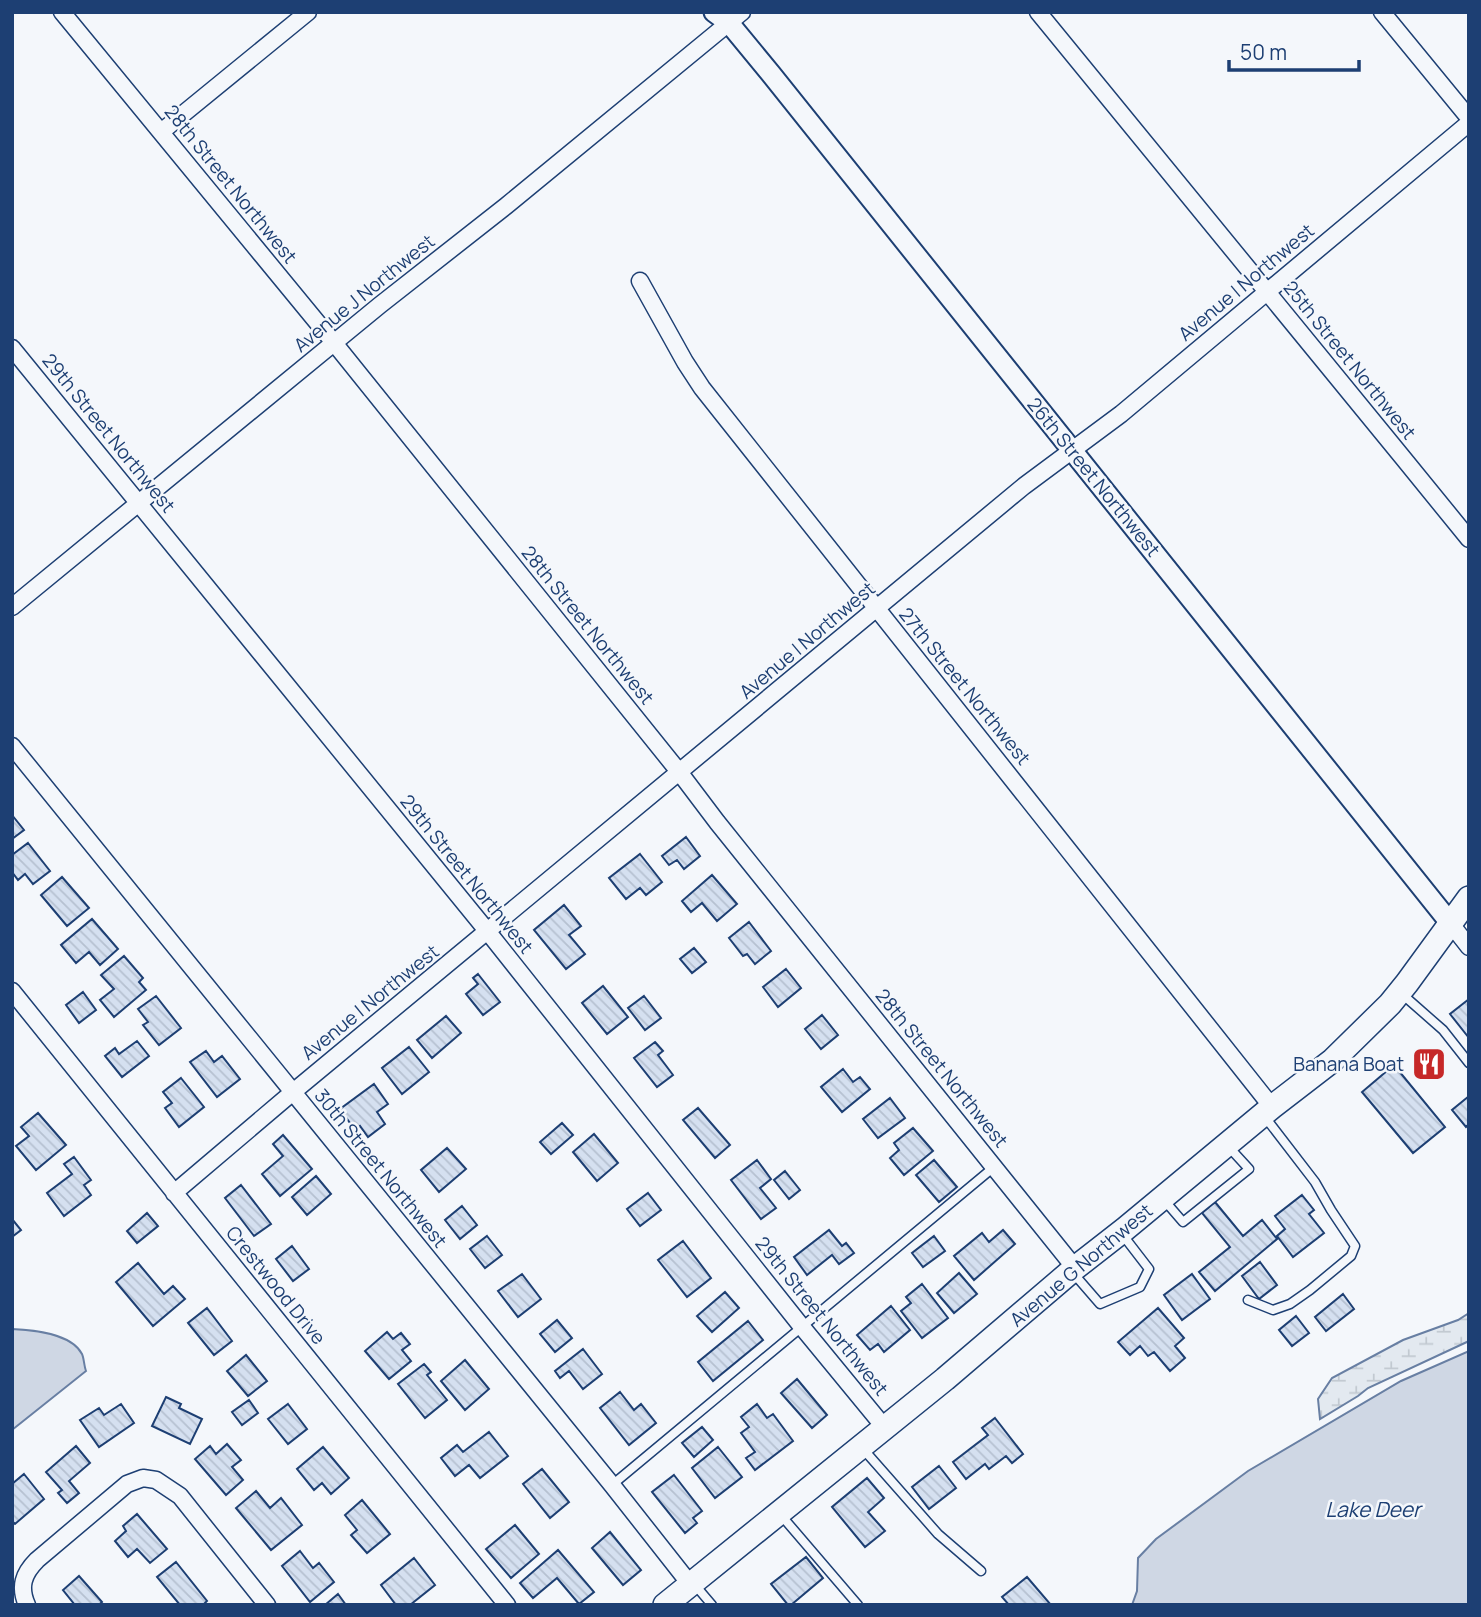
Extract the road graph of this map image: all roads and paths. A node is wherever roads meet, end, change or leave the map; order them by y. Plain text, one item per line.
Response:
1 (62, 12) edge
2 (308, 12) edge
3 (1038, 12) edge
4 (1381, 12) edge
5 (729, 16) edge
6 (1469, 120) edge
7 (161, 132) junction
8 (640, 281) dead end
9 (1266, 292) junction
10 (335, 344) junction
11 (12, 348) edge
12 (1073, 451) junction
13 (139, 503) junction
14 (1469, 539) edge
15 (12, 607) edge
16 (877, 610) junction
17 (12, 746) edge
18 (680, 773) junction
19 (1469, 898) edge
20 (1451, 923) junction
21 (488, 932) junction
22 (1469, 947) edge
23 (12, 991) edge
24 (1399, 992) junction
25 (1469, 1063) edge
26 (293, 1092) junction
27 (1268, 1111) junction
28 (1227, 1144) junction
29 (994, 1167) junction
30 (174, 1193) junction
31 (1163, 1198) junction
32 (1121, 1232) junction
33 (1074, 1270) junction
34 (1248, 1300) dead end
35 (802, 1326) junction
36 (885, 1428) junction
37 (862, 1447) junction
38 (612, 1485) junction
39 (780, 1513) junction
40 (981, 1570) dead end
41 (692, 1583) junction
42 (27, 1605) edge
43 (267, 1605) edge
44 (507, 1605) edge
45 (666, 1605) edge
46 (712, 1605) edge
47 (858, 1605) edge

1 - 7 street, 28th Street Northwest
2 - 7 street
3 - 9 street, 25th Street Northwest
4 - 6 street
5 - 10 street, Avenue J Northwest
5 - 12 street, 26th Street Northwest
6 - 9 street, Avenue I Northwest
7 - 10 street, 28th Street Northwest
8 - 16 street, 27th Street Northwest
9 - 12 street, Avenue I Northwest
9 - 14 street, 25th Street Northwest
10 - 13 street, Avenue J Northwest
10 - 18 street, 28th Street Northwest
11 - 13 street, 29th Street Northwest
12 - 16 street, Avenue I Northwest
12 - 20 street, 26th Street Northwest
13 - 15 street, Avenue J Northwest
13 - 21 street, 29th Street Northwest
16 - 18 street, Avenue I Northwest
16 - 27 street, 27th Street Northwest
17 - 26 street, 30th Street Northwest
18 - 21 street, Avenue I Northwest
18 - 29 street, 28th Street Northwest
19 - 20 main road, Avenue G Northwest
20 - 22 street, 26th Street Northwest
20 - 24 main road, Avenue G Northwest
21 - 26 street, Avenue I Northwest
21 - 35 street, 29th Street Northwest
23 - 30 street, Crestwood Drive
24 - 25 lane
24 - 27 main road, Avenue G Northwest
26 - 30 street, Avenue I Northwest
26 - 38 street, 30th Street Northwest
27 - 28 main road, Avenue G Northwest
27 - 34 lane
28 - 31 main road, Avenue G Northwest
28 - 31 lane
29 - 33 street, 28th Street Northwest
29 - 35 lane
30 - 44 street, Crestwood Drive
31 - 32 main road, Avenue G Northwest
32 - 33 main road, Avenue G Northwest
32 - 33 lane
33 - 36 main road, Avenue G Northwest
35 - 36 street, 29th Street Northwest
35 - 38 lane
36 - 37 main road, Avenue G Northwest
37 - 39 main road, Avenue G Northwest
37 - 40 lane
38 - 41 street, 30th Street Northwest
39 - 41 main road, Avenue G Northwest
39 - 47 lane
41 - 45 main road, Avenue G Northwest
41 - 46 lane
42 - 43 street

